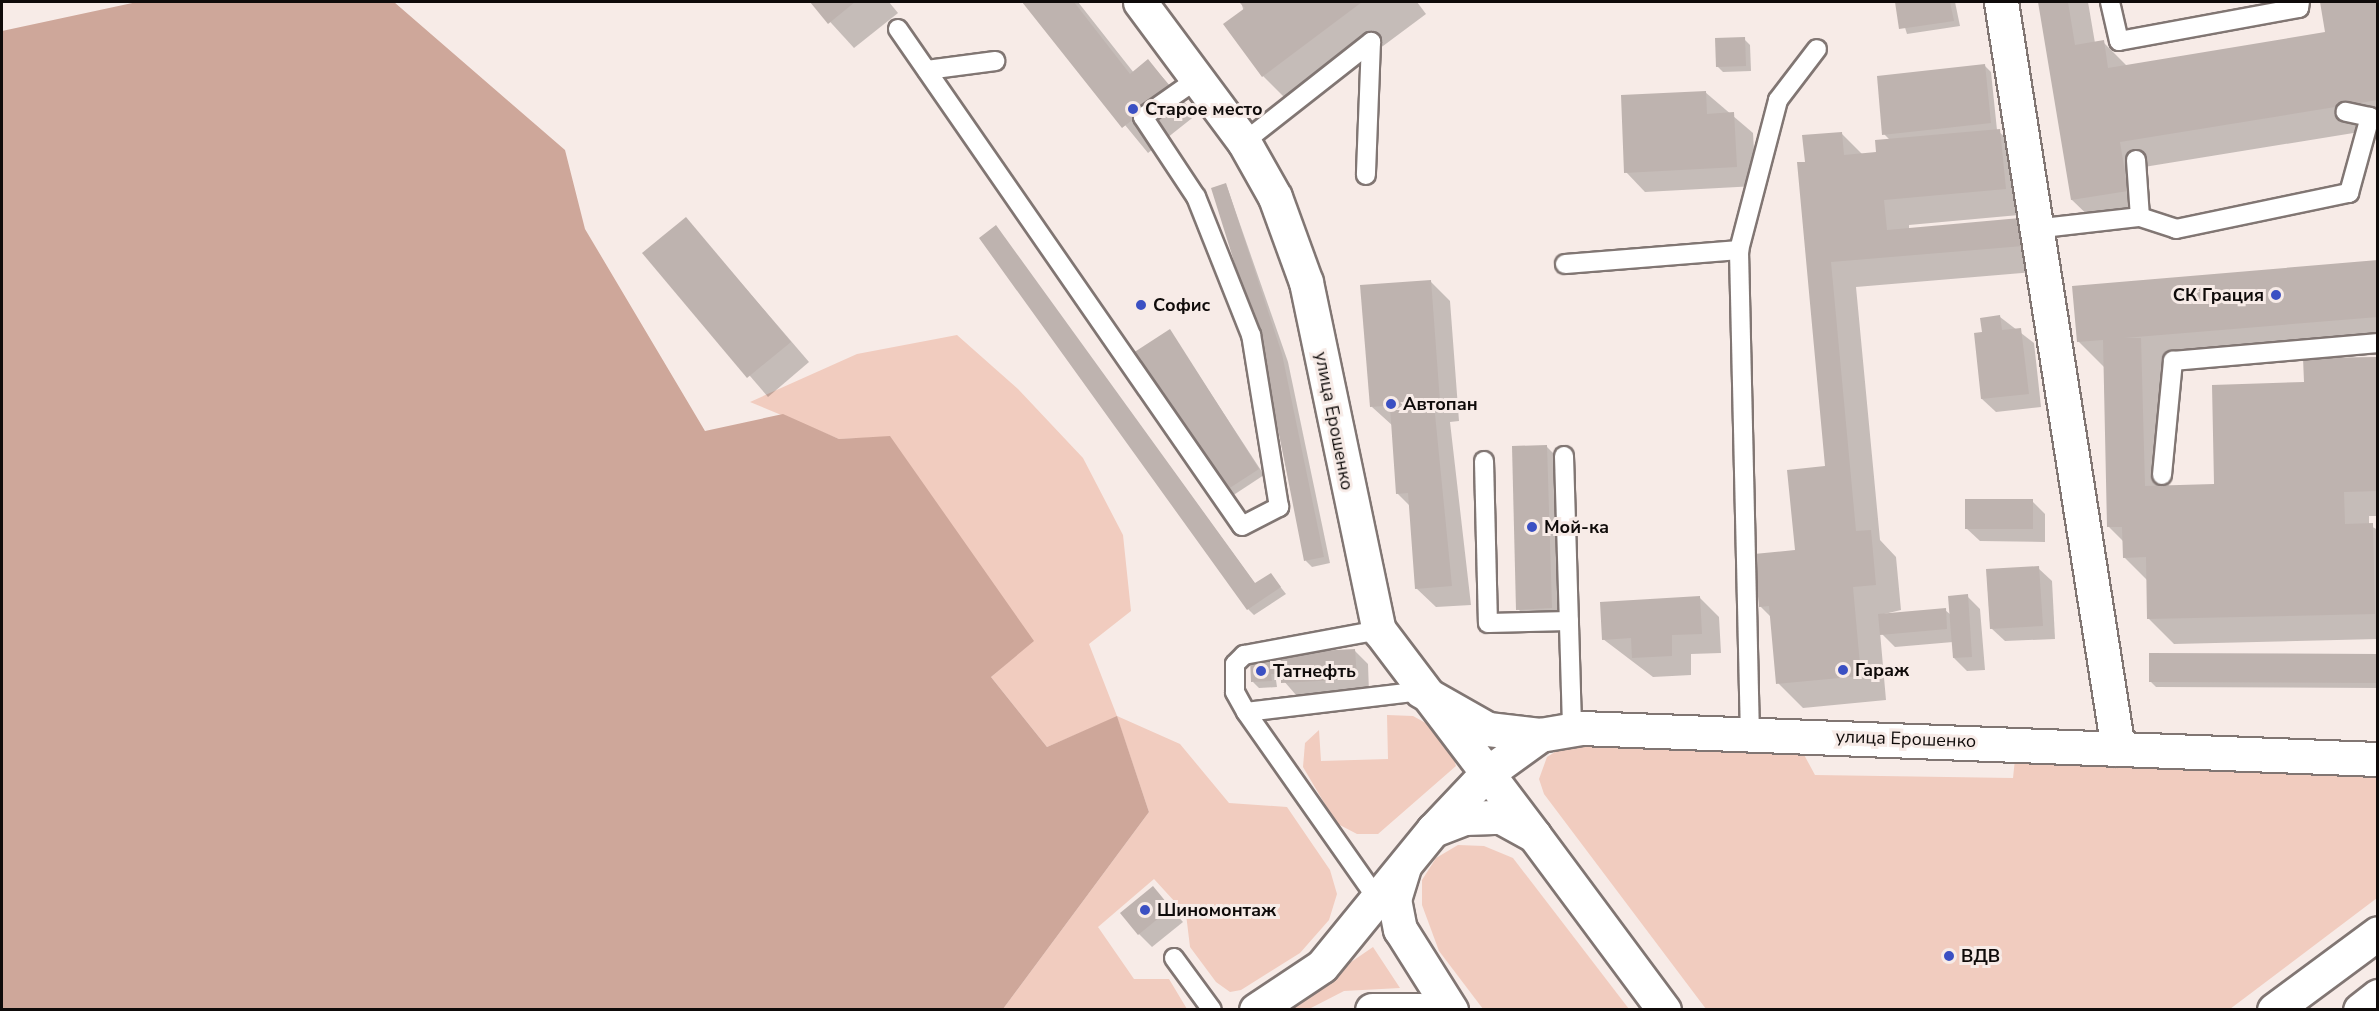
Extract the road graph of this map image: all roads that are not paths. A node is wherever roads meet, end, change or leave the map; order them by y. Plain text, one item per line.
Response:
1 (1140, 2) edge
2 (2001, 2) edge
3 (2110, 2) edge
4 (2300, 2) edge
5 (898, 29) dead end
6 (1817, 49) dead end
7 (995, 61) dead end
8 (927, 70) junction
9 (1197, 79) junction
10 (2346, 112) dead end
11 (1244, 142) junction
12 (2136, 160) dead end
13 (1366, 175) dead end
14 (2140, 217) junction
15 (2034, 228) junction
16 (1739, 250) junction
17 (1565, 264) dead end
18 (2378, 343) edge
19 (1564, 456) dead end
20 (1484, 461) dead end
21 (2162, 474) dead end
22 (1569, 621) junction
23 (1379, 630) junction
24 (1421, 691) junction
25 (1246, 712) junction
26 (1572, 729) junction
27 (1540, 735) junction
28 (1750, 736) junction
29 (2118, 749) junction
30 (2378, 759) edge
31 (1486, 774) junction
32 (1433, 830) junction
33 (1534, 835) junction
34 (1405, 862) junction
35 (1376, 897) junction
36 (2378, 933) edge
37 (1174, 958) dead end
38 (1212, 1010) edge
39 (1256, 1010) edge
40 (1372, 1010) edge
41 (1420, 1010) edge
42 (1451, 1010) edge
43 (1664, 1010) edge
44 (2274, 1010) edge

1 - 9 street, улица Ерошенко
2 - 15 street
3 - 4 lane
5 - 8 lane
6 - 16 lane
7 - 8 lane
8 - 9 lane
9 - 11 street, улица Ерошенко
10 - 14 lane
11 - 13 lane
11 - 23 street, улица Ерошенко
12 - 14 lane
14 - 15 lane
15 - 29 street
16 - 17 lane
16 - 28 lane
18 - 21 lane
19 - 22 lane
20 - 22 lane
22 - 26 lane
23 - 24 street, улица Ерошенко
23 - 25 lane
24 - 25 lane
24 - 27 street
24 - 31 street, улица Ерошенко
25 - 35 lane
26 - 27 street, улица Ерошенко
26 - 28 street, улица Ерошенко
27 - 31 street
27 - 33 street, улица Ерошенко
28 - 29 street, улица Ерошенко
29 - 30 street, улица Ерошенко
31 - 32 street
31 - 33 street, улица Ерошенко
32 - 33 street, улица Ерошенко
32 - 34 street, улица Ерошенко
33 - 43 street, улица Ерошенко
34 - 35 street
34 - 42 street, улица Ерошенко
35 - 39 street
36 - 44 street
37 - 38 lane
40 - 41 street

